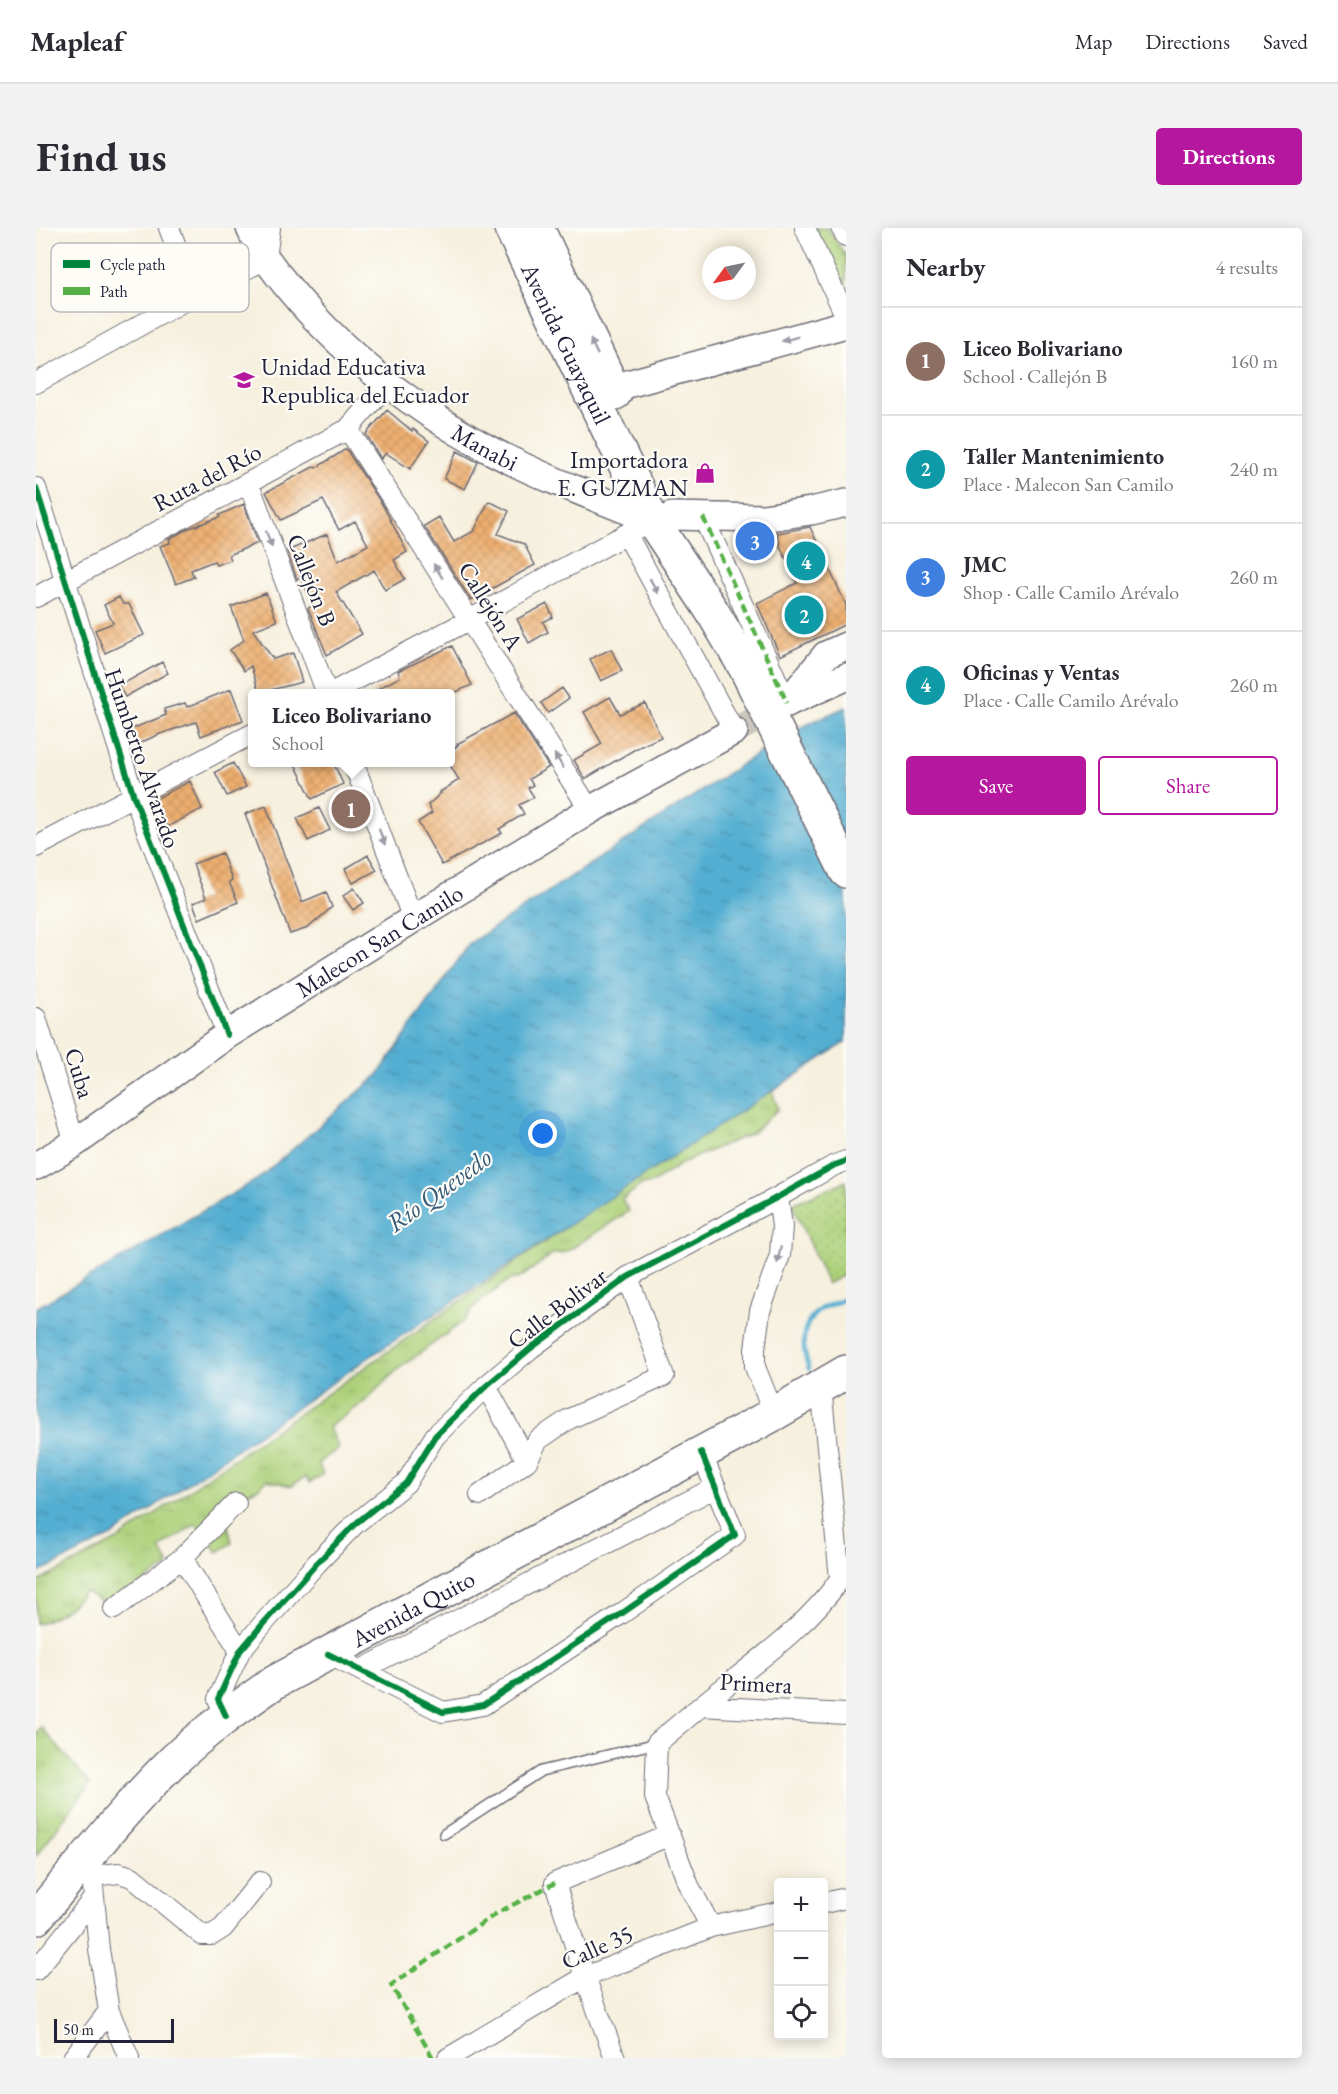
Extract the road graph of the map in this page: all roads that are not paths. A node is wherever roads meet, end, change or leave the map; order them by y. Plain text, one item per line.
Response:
1 (169, 228) edge
2 (250, 228) edge
3 (270, 228) edge
4 (511, 228) edge
5 (537, 228) edge
6 (805, 228) edge
7 (841, 228) edge
8 (846, 236) edge
9 (175, 243) edge
10 (266, 259) junction
11 (249, 268) edge
12 (164, 312) edge
13 (846, 318) edge
14 (846, 324) edge
15 (36, 383) edge
16 (387, 384) junction
17 (613, 388) junction
18 (348, 429) junction
19 (249, 484) junction
20 (37, 491) edge
21 (846, 503) edge
22 (663, 522) junction
23 (36, 526) edge
24 (66, 580) junction
25 (36, 597) edge
26 (469, 620) junction
27 (846, 646) edge
28 (846, 676) edge
29 (326, 689) edge
30 (336, 689) edge
31 (782, 716) junction
32 (734, 731) joint
33 (248, 736) edge
34 (356, 767) edge
35 (134, 797) junction
36 (590, 810) junction
37 (36, 847) edge
38 (846, 871) edge
39 (412, 919) junction
40 (36, 1018) edge
41 (227, 1035) junction
42 (75, 1143) junction
43 (846, 1161) edge
44 (36, 1166) edge
45 (778, 1197) junction
46 (628, 1277) junction
47 (834, 1379) edge
48 (486, 1386) junction
49 (774, 1414) junction
50 (701, 1452) junction
51 (527, 1461) junction
52 (716, 1487) junction
53 (480, 1495) dead end
54 (236, 1503) dead end
55 (182, 1558) junction
56 (114, 1609) dead end
57 (240, 1651) junction
58 (328, 1654) junction
59 (361, 1670) junction
60 (701, 1706) junction
61 (846, 1714) edge
62 (226, 1716) junction
63 (657, 1743) junction
64 (444, 1834) dead end
65 (670, 1835) junction
66 (86, 1871) junction
67 (260, 1882) dead end
68 (94, 1898) junction
69 (846, 1898) edge
70 (828, 1902) edge
71 (774, 1913) edge
72 (36, 1918) edge
73 (711, 1927) junction
74 (36, 1970) edge
75 (585, 1977) junction
76 (109, 2011) junction
77 (73, 2058) edge
78 (129, 2058) edge
79 (448, 2058) edge
80 (615, 2058) edge

1 - 9 street
2 - 10 main road, Manabi
3 - 10 street
4 - 22 highway, Avenida Guayaquil
17 -> 5 highway, Avenida Guayaquil
6 - 13 street
7 - 8 street
10 - 11 street
10 - 16 main road, Manabi
12 - 15 street
14 -> 17 main road
16 - 18 street, Ruta del Río
16 - 22 main road, Manabi
17 - 22 highway, Avenida Guayaquil
18 - 19 street, Ruta del Río
26 -> 18 street, Callejón A
19 - 24 street, Ruta del Río
19 -> 29 street, Callejón B
20 - 23 street
20 - 24 street, Humberto Alvarado
21 - 22 main road
22 - 26 street
22 - 31 street
22 - 31 highway, Avenida Guayaquil
22 -> 32 street
24 - 25 street, Ruta del Río
24 - 35 street, Humberto Alvarado
26 - 30 street
36 -> 26 street, Callejón A
27 - 31 main road
28 - 31 main road
31 - 38 highway, Avenida Guayaquil
32 - 36 main road, Malecon San Camilo
33 - 35 street
34 -> 39 street
35 - 37 street
35 - 41 street, Humberto Alvarado
36 - 39 main road, Malecon San Camilo
39 - 41 main road, Malecon San Camilo
40 - 42 street, Cuba
41 - 42 main road, Malecon San Camilo
42 - 44 main road, Malecon San Camilo
43 - 45 street, Calle Bolivar
45 - 46 street, Calle Bolivar
45 -> 49 street
46 - 48 street, Calle Bolivar
46 - 51 street
47 - 49 highway, Avenida Quito
47 - 60 street
48 - 51 street
48 - 57 street, Calle Bolivar
49 - 50 highway, Avenida Quito
50 - 52 street
50 - 58 highway, Avenida Quito
51 - 53 street
52 - 59 street
52 - 59 street
54 - 55 street
55 - 56 street
55 - 57 street
57 - 62 street, Calle Bolivar
58 - 59 street
58 - 62 highway, Avenida Quito
60 - 61 street, Primera
60 - 63 street, Primera
62 - 66 highway, Avenida Quito
63 - 64 lane
63 - 65 street
65 - 73 street
65 - 75 street
66 - 67 street
66 - 68 street
66 - 72 highway, Avenida Quito
68 - 74 street
68 - 76 street
69 - 70 street
71 - 73 street, Calle 35
73 - 75 street, Calle 35
75 - 79 street, Calle 35
75 - 80 street
76 - 77 street
76 - 78 street

